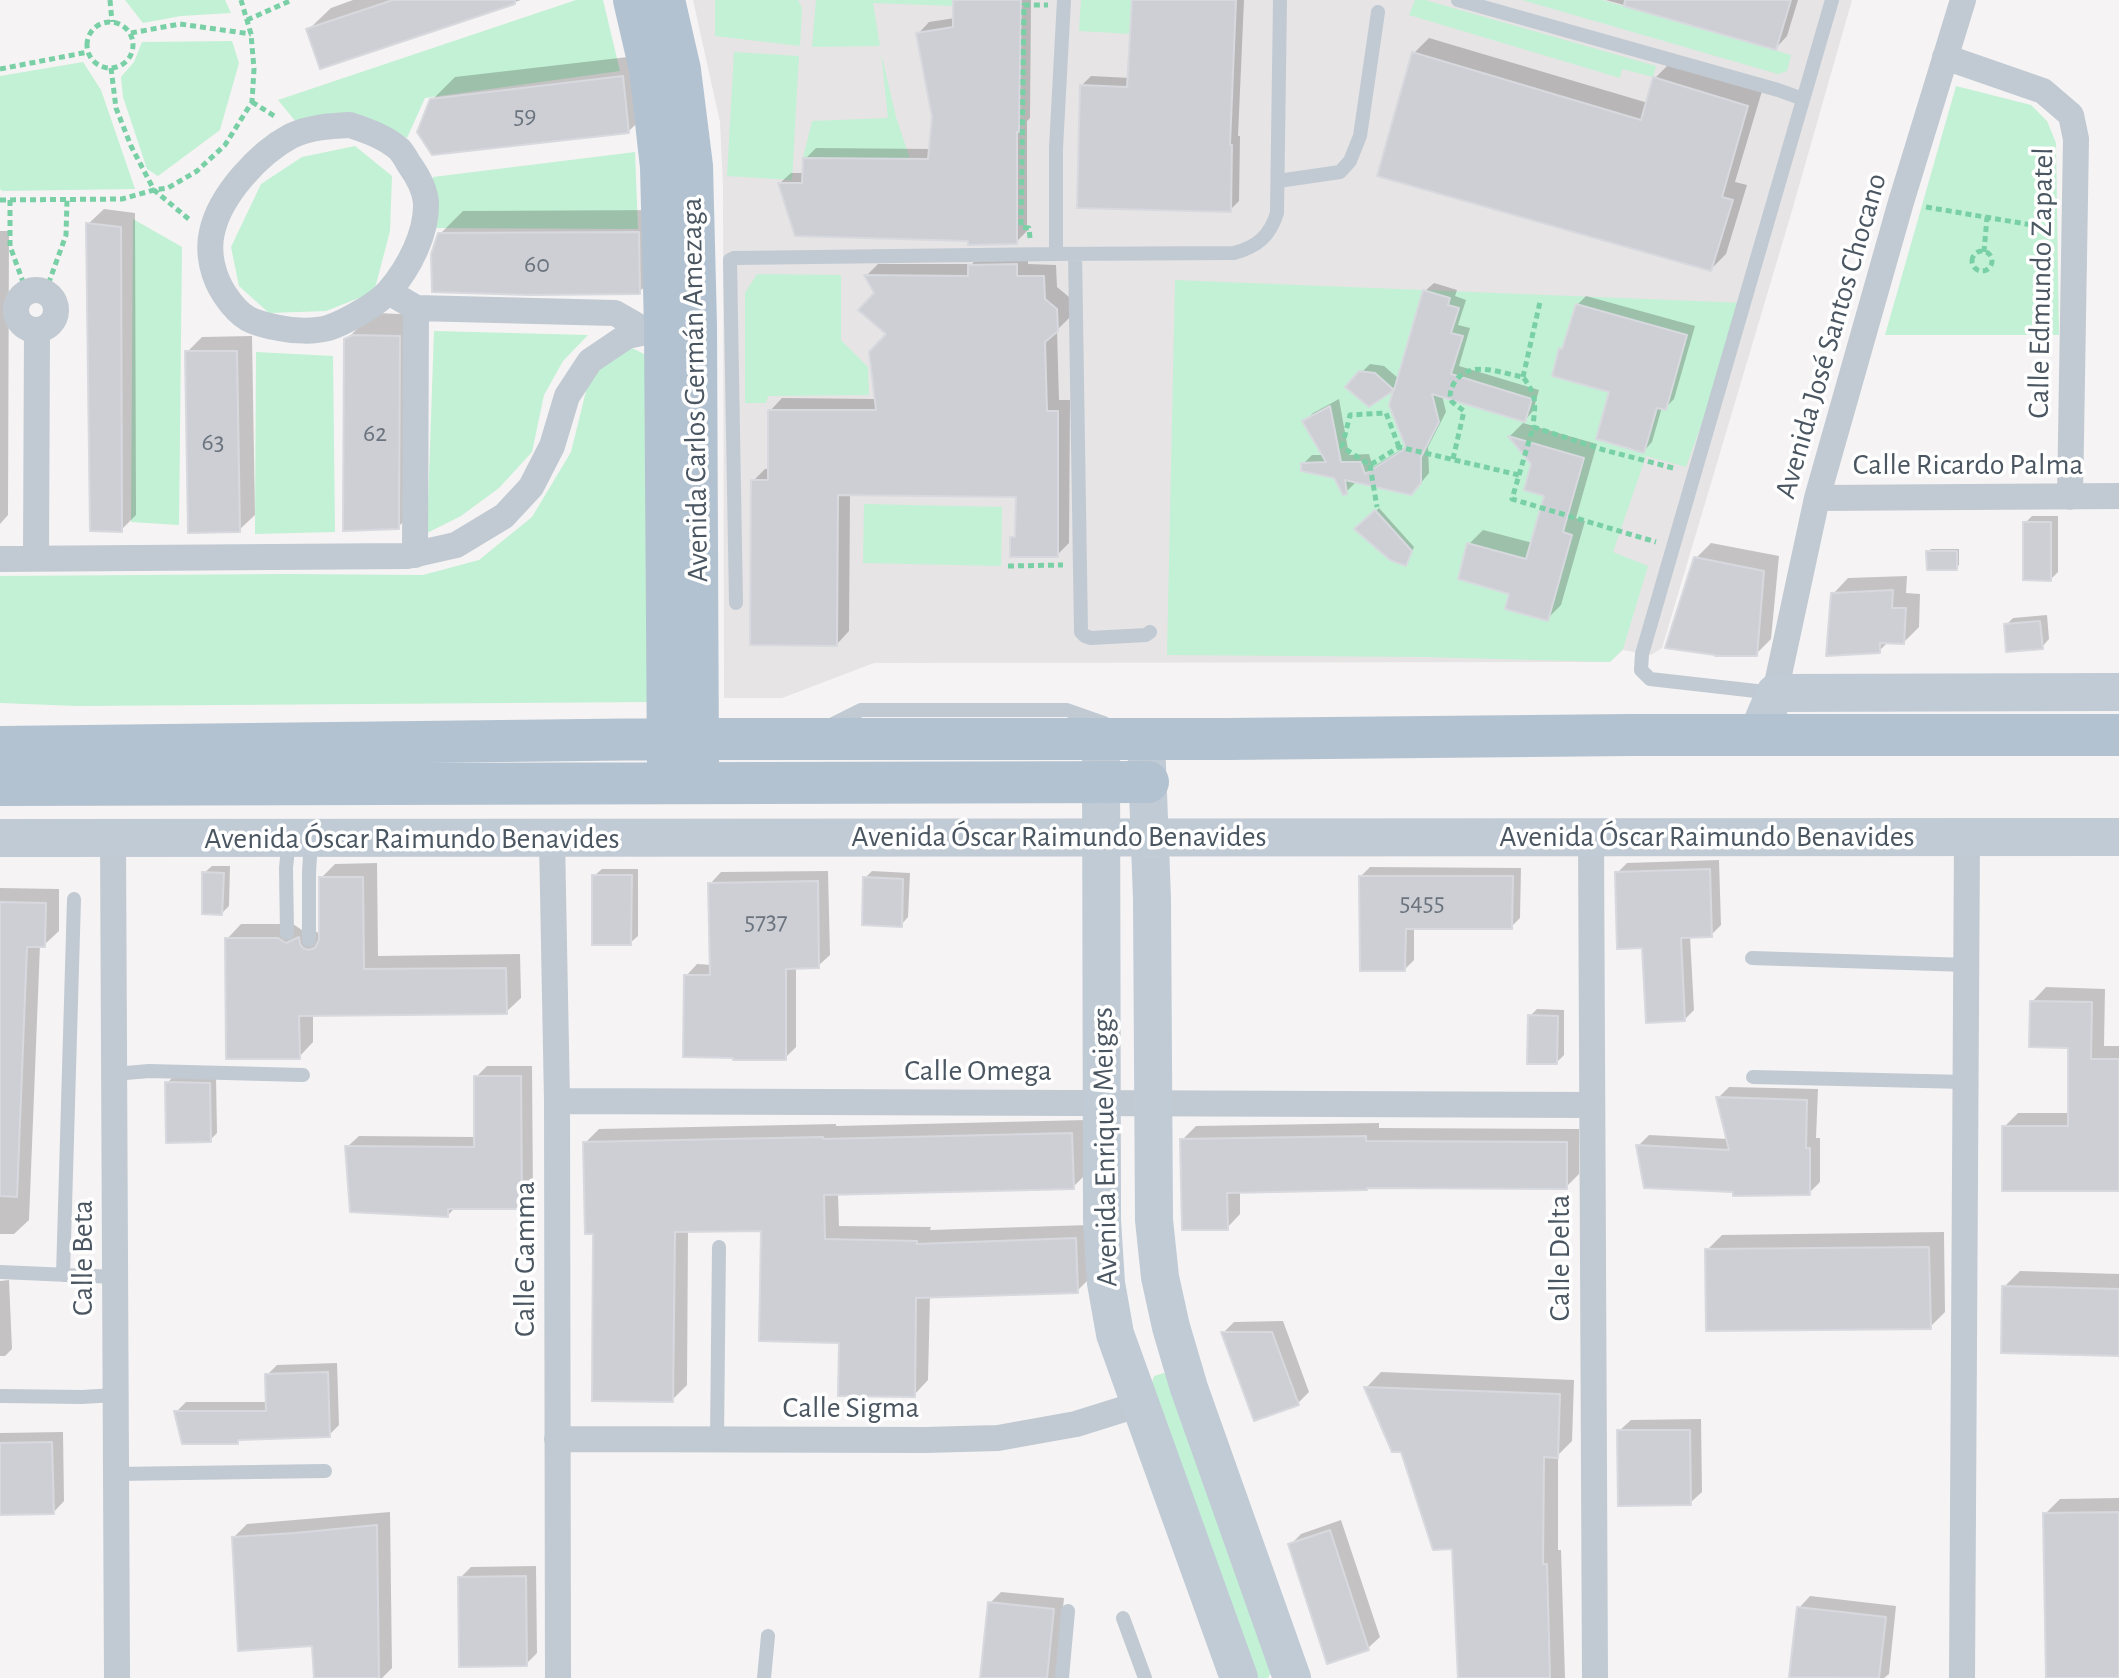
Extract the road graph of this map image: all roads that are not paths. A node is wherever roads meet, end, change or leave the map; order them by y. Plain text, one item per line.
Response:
1 (634, 0) edge
2 (664, 0) edge
3 (1064, 0) edge
4 (1280, 0) edge
5 (1458, 0) edge
6 (1832, 0) edge
7 (1963, 0) edge
8 (1378, 12) dead end
9 (1945, 57) junction
10 (1803, 99) junction
11 (1278, 181) junction
12 (1056, 254) junction
13 (1075, 254) junction
14 (389, 292) junction
15 (36, 293) road end
16 (416, 308) junction
17 (656, 330) junction
18 (2119, 496) edge
19 (2070, 497) junction
20 (1817, 498) junction
21 (415, 555) junction
22 (36, 558) junction
23 (0, 559) edge
24 (736, 603) dead end
25 (1150, 632) dead end
26 (2119, 692) edge
27 (1775, 693) junction
28 (1757, 735) junction
29 (2119, 735) edge
30 (682, 739) junction
31 (804, 739) junction
32 (1101, 739) junction
33 (1146, 739) junction
34 (0, 747) edge
35 (1101, 781) junction
36 (683, 782) junction
37 (1148, 782) junction
38 (0, 785) edge
39 (1101, 837) junction
40 (1150, 837) junction
41 (1591, 837) junction
42 (1967, 837) junction
43 (2119, 837) edge
44 (0, 838) edge
45 (113, 838) junction
46 (300, 839) junction
47 (552, 839) junction
48 (74, 899) dead end
49 (287, 933) dead end
50 (309, 940) dead end
51 (1752, 958) dead end
52 (1967, 965) junction
53 (114, 1074) junction
54 (303, 1075) dead end
55 (1753, 1077) dead end
56 (1966, 1082) junction
57 (557, 1101) junction
58 (1101, 1104) junction
59 (1152, 1104) junction
60 (1592, 1105) junction
61 (719, 1247) dead end
62 (0, 1272) edge
63 (63, 1275) junction
64 (115, 1277) junction
65 (116, 1395) junction
66 (0, 1396) edge
67 (1140, 1404) junction
68 (557, 1439) junction
69 (717, 1440) junction
70 (325, 1471) dead end
71 (116, 1474) junction
72 (1068, 1611) dead end
73 (1123, 1618) dead end
74 (768, 1636) dead end
75 (117, 1678) edge
76 (558, 1678) edge
77 (764, 1678) edge
78 (1062, 1678) edge
79 (1145, 1678) edge
80 (1239, 1678) edge
81 (1292, 1678) edge
82 (1595, 1678) edge
83 (1962, 1678) edge

1 - 17 main road, Avenida Carlos Germán Amezaga
2 - 30 main road, Avenida Carlos Germán Amezaga
3 - 12 lane
4 - 11 lane
5 - 10 lane
6 - 10 lane
7 - 9 street, Avenida José Santos Chocano
8 - 11 lane
9 - 19 street, Calle Edmundo Zapatel
9 - 20 street, Avenida José Santos Chocano
10 - 27 lane
11 - 13 lane
12 - 13 lane
12 - 24 lane
13 - 25 lane
14 - 14 street
14 - 16 street
15 - 22 street
16 - 17 street
16 - 21 street
17 - 21 street
17 - 30 main road, Avenida Carlos Germán Amezaga
18 - 19 street, Calle Ricardo Palma
19 - 20 street, Calle Ricardo Palma
20 - 27 street, Avenida José Santos Chocano
21 - 22 street
22 - 23 street
26 - 27 main road
27 - 28 main road
28 - 29 main road
28 - 33 main road
30 - 31 main road
30 - 34 main road
30 - 36 main road, Avenida Carlos Germán Amezaga
31 - 32 main road
31 - 33 lane
32 - 33 main road
32 - 35 main road, Avenida Enrique Meiggs
33 - 37 main road, Avenida Enrique Meiggs
35 - 36 main road, Avenida Óscar Raimundo Benavides
35 - 37 main road, Avenida Óscar Raimundo Benavides
35 - 39 main road, Avenida Enrique Meiggs
36 - 38 main road, Avenida Óscar Raimundo Benavides
37 - 40 main road, Avenida Enrique Meiggs
39 - 40 main road, Avenida Óscar Raimundo Benavides
39 - 47 main road, Avenida Óscar Raimundo Benavides
39 - 58 main road, Avenida Enrique Meiggs
40 - 41 main road, Avenida Óscar Raimundo Benavides
40 - 59 main road, Avenida Enrique Meiggs
41 - 42 main road, Avenida Óscar Raimundo Benavides
41 - 60 street, Calle Delta
42 - 43 main road, Avenida Óscar Raimundo Benavides
42 - 52 street
44 - 45 main road, Avenida Óscar Raimundo Benavides
45 - 46 main road, Avenida Óscar Raimundo Benavides
45 - 53 street, Calle Beta
46 - 47 main road, Avenida Óscar Raimundo Benavides
46 - 49 lane
46 - 50 lane
47 - 57 street, Calle Gamma
48 - 63 lane
51 - 52 lane
52 - 56 street
53 - 54 lane
53 - 64 street, Calle Beta
55 - 56 lane
56 - 83 street
57 - 58 street, Calle Omega
57 - 68 street, Calle Gamma
58 - 59 street, Calle Omega
58 - 67 main road, Avenida Enrique Meiggs
59 - 60 street, Calle Omega
59 - 81 main road, Avenida Enrique Meiggs
60 - 82 street, Calle Delta
61 - 69 lane
62 - 63 lane
63 - 64 lane
64 - 65 street, Calle Beta
65 - 66 lane
65 - 71 street, Calle Beta
67 - 69 street, Calle Sigma
67 - 80 main road, Avenida Enrique Meiggs
68 - 69 street, Calle Sigma
68 - 76 street, Calle Gamma
70 - 71 lane
71 - 75 street, Calle Beta
72 - 78 lane
73 - 79 lane
74 - 77 lane

